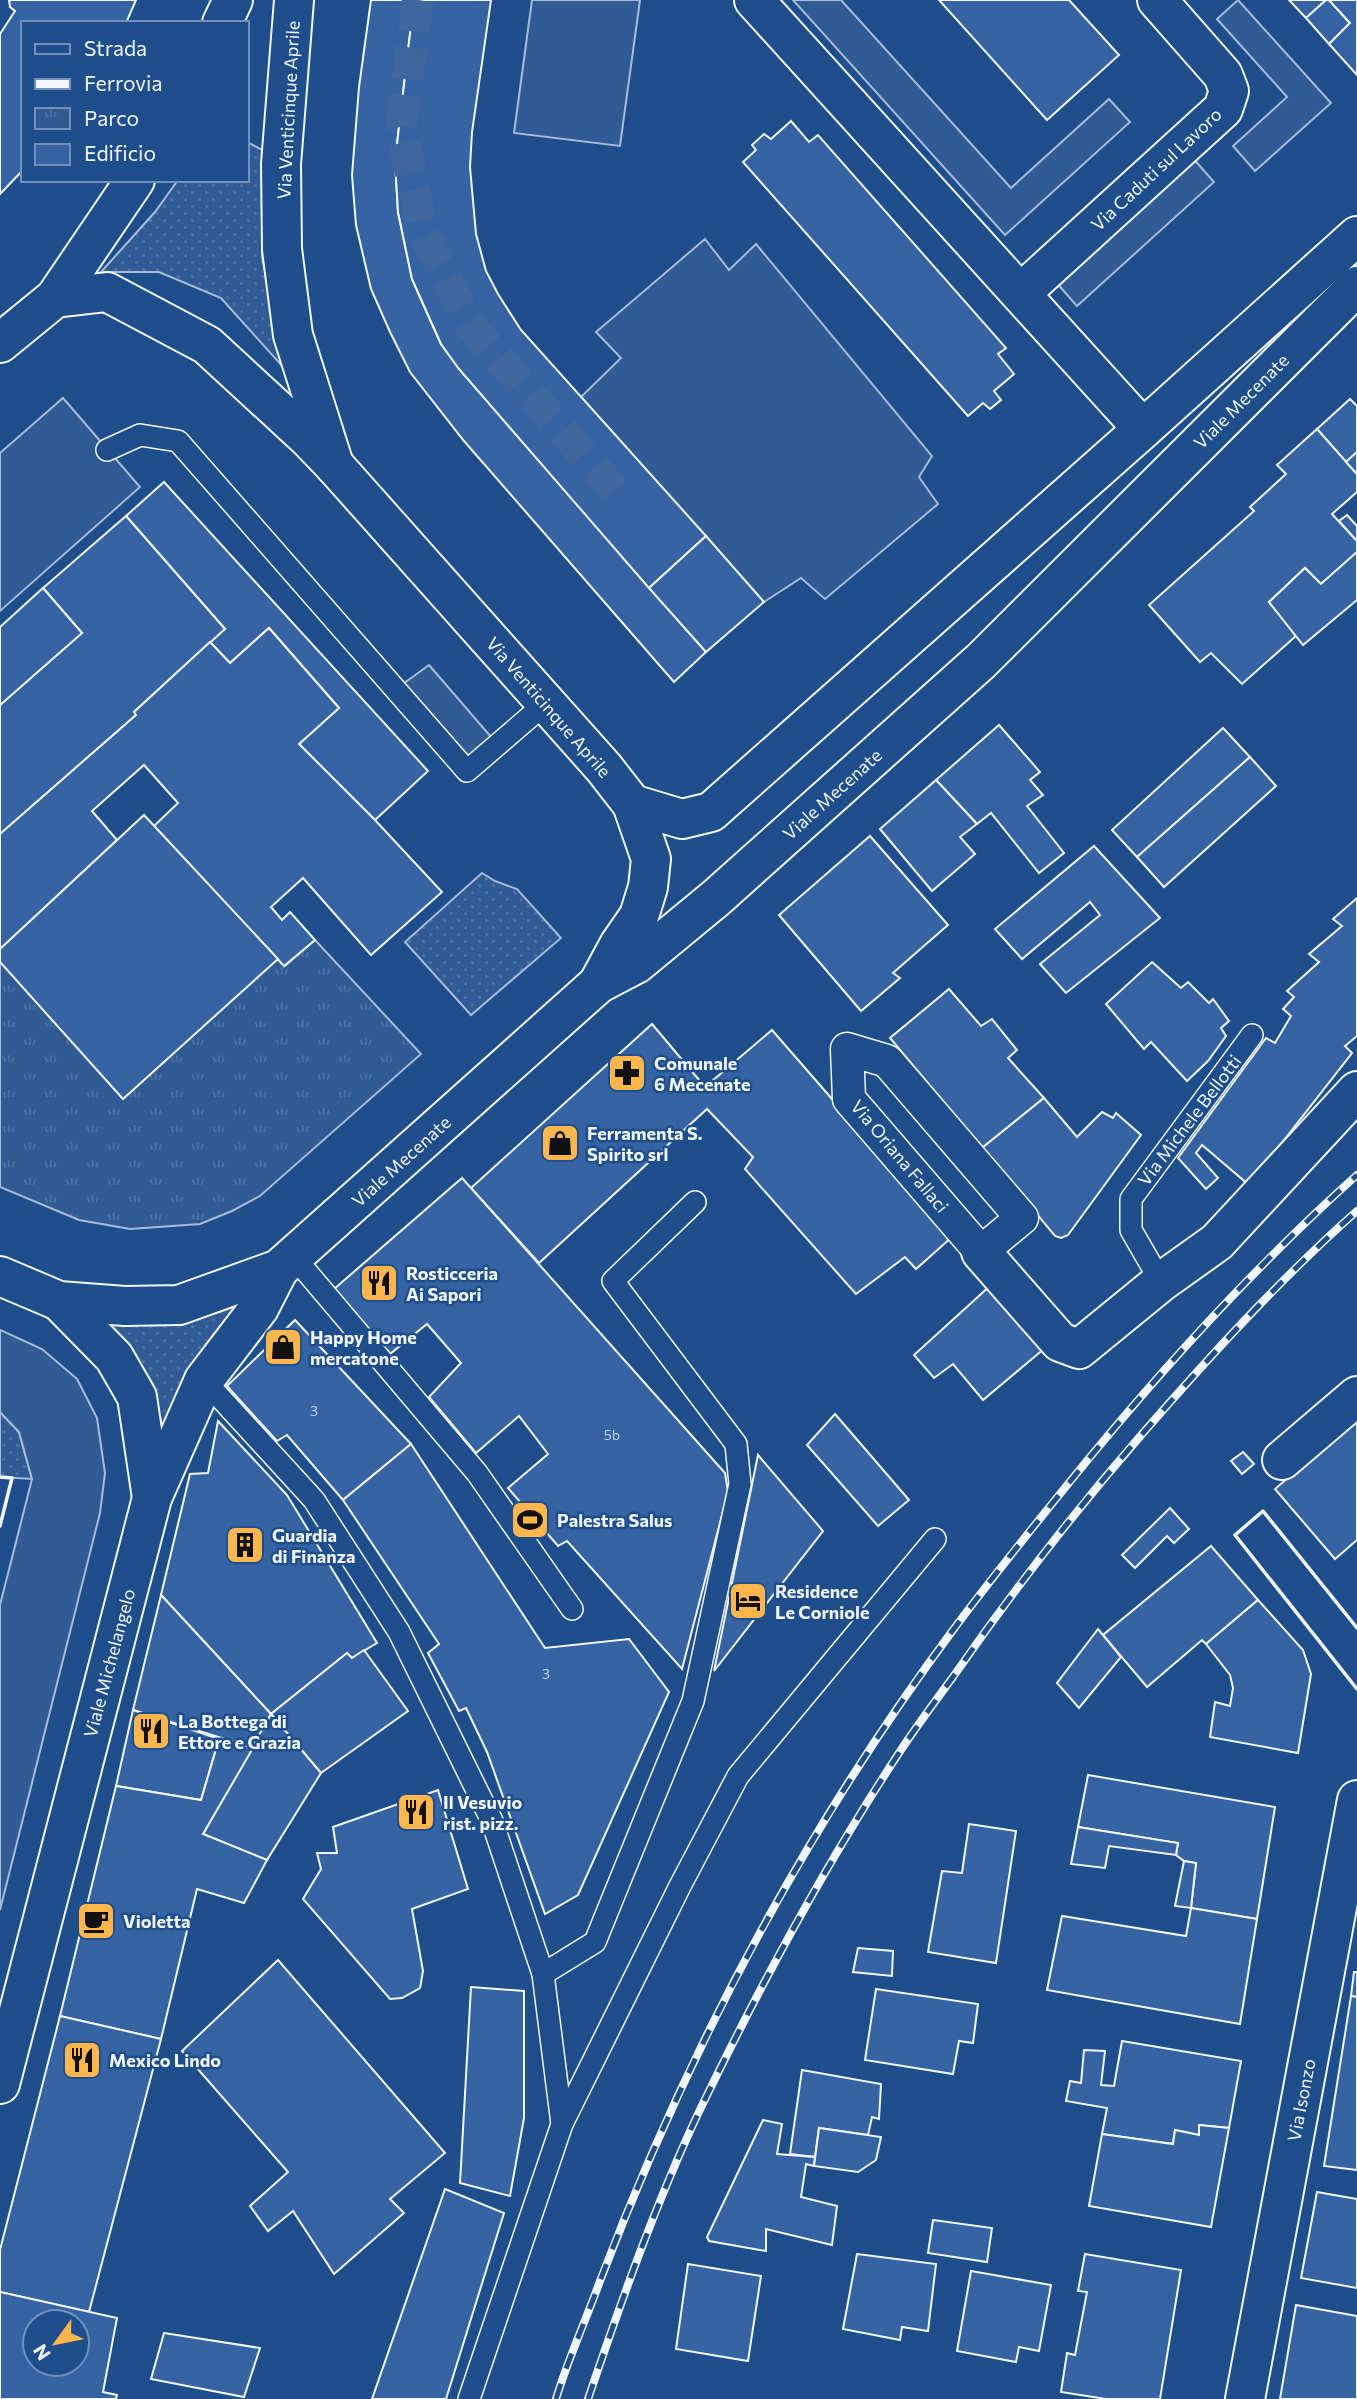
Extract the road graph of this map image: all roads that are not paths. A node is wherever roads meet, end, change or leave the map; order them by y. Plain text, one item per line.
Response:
1 (233, 0) edge
2 (295, 0) edge
3 (754, 0) edge
4 (1157, 0) edge
5 (223, 21) edge
6 (134, 182) edge
7 (1357, 236) edge
8 (1357, 286) edge
9 (1021, 293) junction
10 (55, 298) junction
11 (0, 343) edge
12 (1143, 429) junction
13 (107, 450) dead end
14 (334, 465) junction
15 (546, 703) junction
16 (632, 804) junction
17 (598, 984) junction
18 (1252, 1035) dead end
19 (1357, 1091) edge
20 (695, 1202) dead end
21 (981, 1252) junction
22 (287, 1263) junction
23 (0, 1276) edge
24 (1161, 1282) junction
25 (59, 1301) junction
26 (204, 1380) junction
27 (1357, 1396) edge
28 (1282, 1460) dead end
29 (152, 1498) junction
30 (935, 1539) dead end
31 (572, 1609) dead end
32 (1357, 1800) edge
33 (543, 1974) junction
34 (0, 2084) edge
35 (562, 2124) junction
36 (469, 2399) edge
37 (1245, 2399) edge

1 - 5 main road
2 - 14 main road, Via Venticinque Aprile
3 - 9 main road
4 - 9 main road, Via Caduti sul Lavoro
6 - 10 main road
7 - 12 main road
8 - 17 main road, Viale Mecenate
9 - 12 main road
10 - 11 main road
10 - 14 main road, Via Venticinque Aprile
12 - 16 main road
13 - 15 lane
14 - 15 main road, Via Venticinque Aprile
15 - 16 main road, Via Venticinque Aprile
16 - 17 main road, Via Venticinque Aprile
17 - 22 main road, Viale Mecenate
18 - 24 lane, Via Michele Bellotti
19 - 24 main road
20 - 33 lane
21 - 21 street, Via Oriana Fallaci
21 - 24 main road
22 - 25 main road
22 - 26 main road, Viale Michelangelo
22 - 31 lane
23 - 25 main road
25 - 29 main road
26 - 29 main road, Viale Michelangelo
26 - 33 lane
27 - 28 main road
29 - 34 main road, Viale Michelangelo
30 - 35 lane
32 - 37 main road, Via Isonzo
33 - 35 lane
35 - 36 lane

